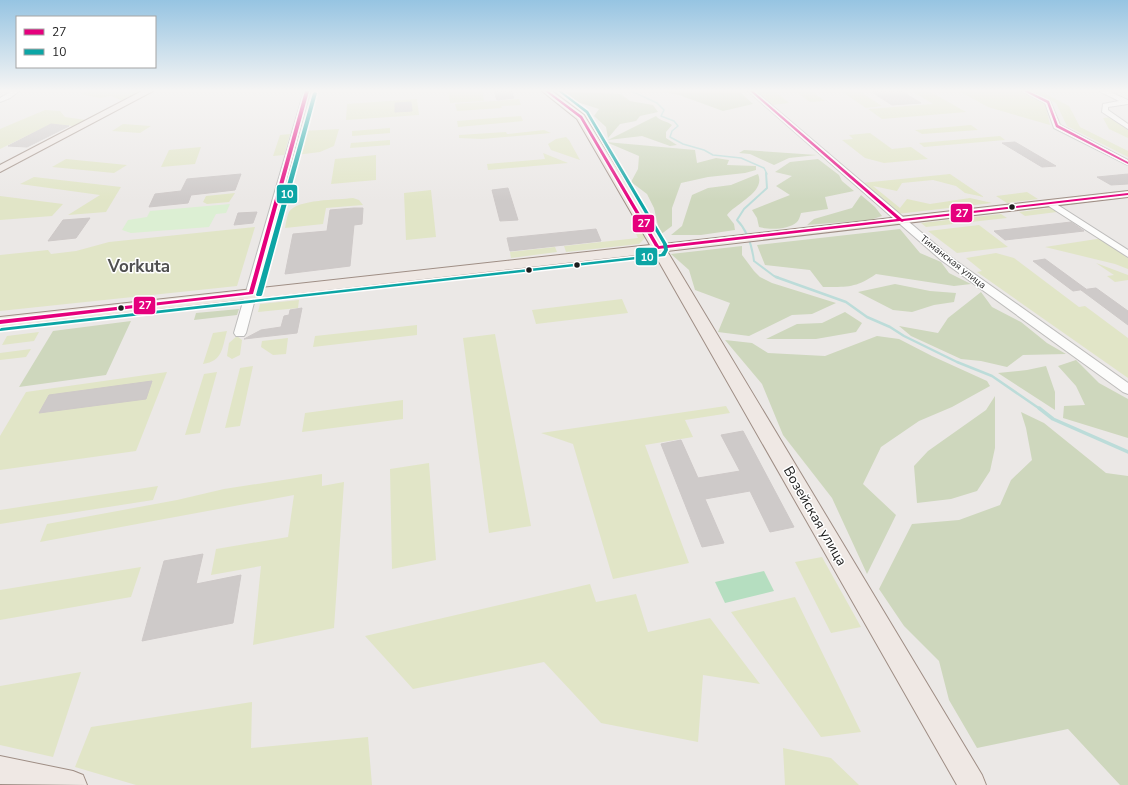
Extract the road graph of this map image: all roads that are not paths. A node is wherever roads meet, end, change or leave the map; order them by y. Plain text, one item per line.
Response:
1 (79, 128) edge
2 (297, 128) edge
3 (588, 128) edge
4 (794, 128) edge
5 (1060, 128) edge
6 (1128, 163) edge
7 (0, 169) edge
8 (1128, 194) edge
9 (1050, 203) junction
10 (902, 221) junction
11 (666, 247) junction
12 (1128, 254) edge
13 (251, 293) junction
14 (0, 322) edge
15 (240, 333) dead end
16 (1128, 389) edge
17 (0, 770) edge
18 (73, 785) edge
19 (972, 785) edge

1 - 7 main road
2 - 13 street
3 - 11 main road, Возейская улица
4 - 10 street, Тиманская улица
5 - 6 street
8 - 9 main road
9 - 10 main road
9 - 12 street
10 - 11 main road
10 - 16 street, Тиманская улица
11 - 13 main road
11 - 19 main road, Возейская улица
13 - 14 main road
13 - 15 street
17 - 18 main road

